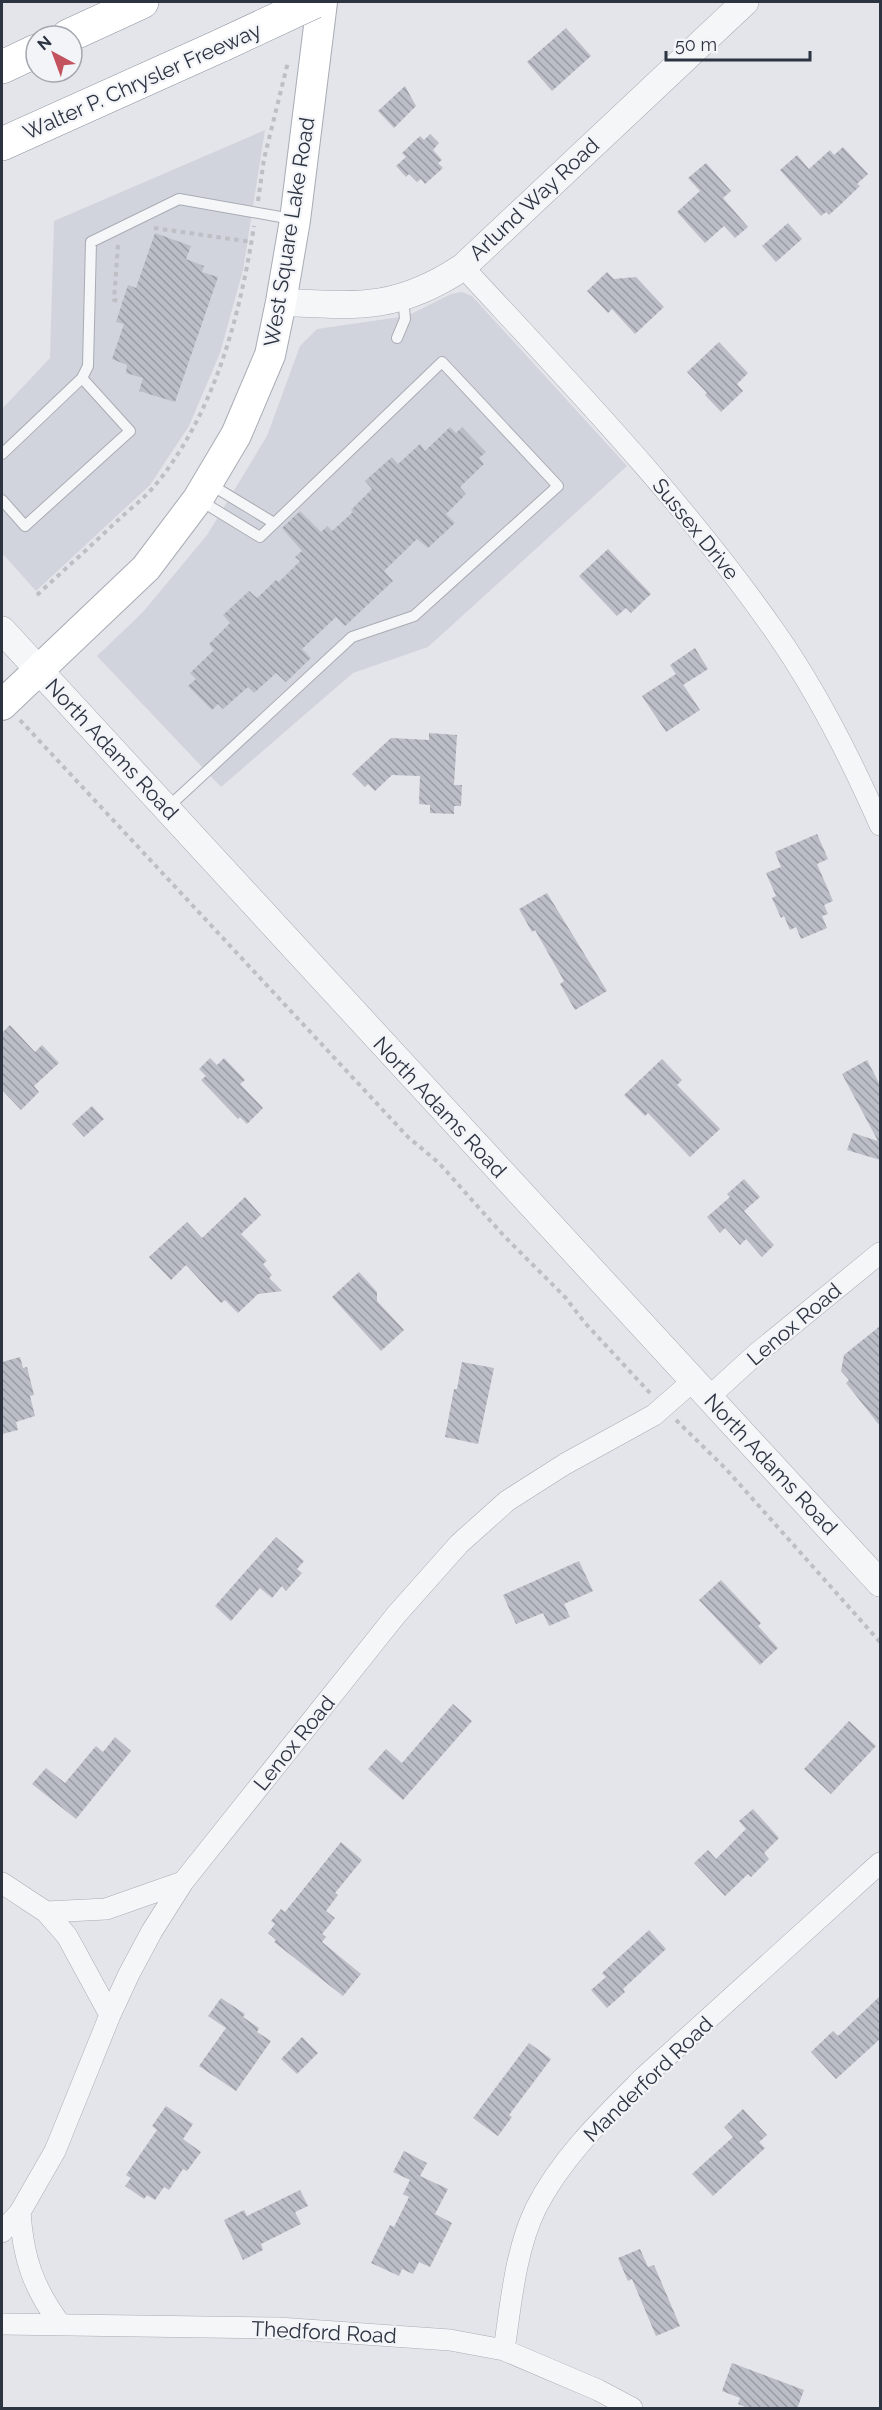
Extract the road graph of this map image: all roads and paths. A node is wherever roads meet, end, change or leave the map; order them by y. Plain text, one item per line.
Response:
1 (142, 2) edge
2 (314, 2) edge
3 (322, 2) edge
4 (744, 2) edge
5 (84, 29) edge
6 (289, 53) dead end
7 (24, 57) edge
8 (2, 67) edge
9 (2, 144) edge
10 (256, 212) junction
11 (295, 220) junction
12 (150, 227) dead end
13 (118, 241) dead end
14 (252, 242) junction
15 (463, 267) junction
16 (403, 298) junction
17 (122, 302) dead end
18 (281, 303) junction
19 (397, 338) dead end
20 (82, 378) junction
21 (2, 454) edge
22 (203, 491) junction
23 (2, 500) edge
24 (274, 524) junction
25 (38, 595) dead end
26 (2, 630) edge
27 (39, 670) junction
28 (2, 705) edge
29 (26, 726) dead end
30 (166, 809) junction
31 (880, 825) edge
32 (880, 1253) edge
33 (702, 1388) junction
34 (652, 1396) dead end
35 (674, 1419) dead end
36 (880, 1583) edge
37 (880, 1642) edge
38 (880, 1863) edge
39 (183, 1882) junction
40 (2, 1883) edge
41 (46, 1912) junction
42 (110, 2015) junction
43 (20, 2212) junction
44 (2, 2232) edge
45 (2, 2324) edge
46 (60, 2324) junction
47 (504, 2350) junction
48 (632, 2409) edge

1 - 5 highway
2 - 9 highway, Walter P. Chrysler Freeway, bridge
3 - 11 main road, West Square Lake Road
4 - 15 street, Arlund Way Road
6 - 10 path
7 - 8 highway
10 - 11 lane
10 - 14 path
10 - 20 lane
11 - 18 main road, West Square Lake Road
12 - 14 path
13 - 17 path
14 - 25 path
15 - 16 street, Arlund Way Road
15 - 31 street, Sussex Drive
16 - 18 street, Arlund Way Road
16 - 19 lane
18 - 22 main road, West Square Lake Road
20 - 21 lane
20 - 23 lane
22 - 24 lane
22 - 24 lane
22 - 27 main road, West Square Lake Road
24 - 30 lane
26 - 27 street, North Adams Road
27 - 28 main road, West Square Lake Road
27 - 30 street, North Adams Road
29 - 34 path
30 - 33 street, North Adams Road
32 - 33 street, Lenox Road
33 - 36 street, North Adams Road
33 - 39 street, Lenox Road
35 - 37 path
38 - 47 street, Manderford Road
39 - 41 street
39 - 42 street, Lenox Road
40 - 41 street
41 - 42 street
42 - 43 street, Lenox Road
43 - 44 street, Lenox Road
43 - 46 street
45 - 46 street, Thedford Road
46 - 47 street, Thedford Road
47 - 48 street, Thedford Road

